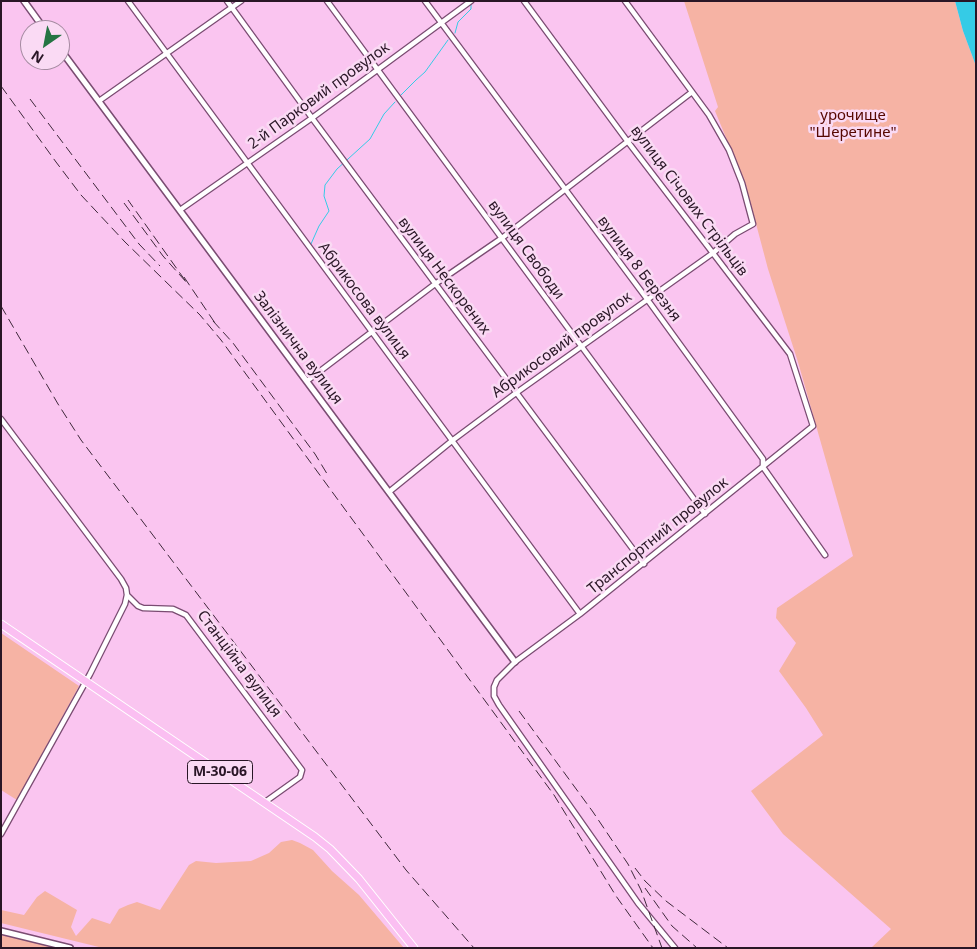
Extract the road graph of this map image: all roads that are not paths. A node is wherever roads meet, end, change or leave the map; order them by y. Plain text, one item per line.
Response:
1 (24, 1) edge
2 (128, 1) edge
3 (227, 1) edge
4 (241, 1) edge
5 (327, 1) edge
6 (425, 1) edge
7 (471, 1) edge
8 (524, 1) edge
9 (625, 1) edge
10 (232, 8) junction
11 (38, 20) edge
12 (441, 23) junction
13 (167, 55) junction
14 (70, 62) edge
15 (377, 70) junction
16 (692, 92) junction
17 (99, 101) junction
18 (312, 118) junction
19 (628, 142) junction
20 (247, 164) junction
21 (565, 190) junction
22 (180, 210) junction
23 (502, 238) junction
24 (713, 253) junction
25 (435, 284) junction
26 (647, 299) junction
27 (371, 332) junction
28 (582, 346) junction
29 (307, 380) junction
30 (516, 393) junction
31 (1, 419) edge
32 (813, 426) joint
33 (453, 440) junction
34 (763, 467) junction
35 (389, 492) junction
36 (706, 514) junction
37 (825, 555) dead end
38 (644, 564) junction
39 (127, 595) junction
40 (580, 614) junction
41 (1, 624) edge
42 (515, 662) junction
43 (86, 681) junction
44 (264, 802) junction
45 (1, 834) edge
46 (1, 931) edge
47 (70, 948) edge
48 (414, 948) edge
49 (676, 948) edge

1 - 11 street
2 - 13 street, Абрикосова вулиця
3 - 10 street, вулиця Нескорених
4 - 10 street
5 - 15 street, вулиця Свободи
6 - 12 street, вулиця 8 Березня
7 - 12 street, 2-й Парковий провулок
8 - 19 street, вулиця Січових Стрільців
9 - 16 street
10 - 13 street
10 - 18 street, вулиця Нескорених
12 - 15 street, 2-й Парковий провулок
12 - 21 street, вулиця 8 Березня
13 - 17 street
13 - 20 street, Абрикосова вулиця
14 - 17 street, Залізнична вулиця
15 - 18 street, 2-й Парковий провулок
15 - 23 street, вулиця Свободи
16 - 19 street
16 - 24 street, Абрикосовий провулок
17 - 22 street, Залізнична вулиця
18 - 20 street, 2-й Парковий провулок
18 - 25 street, вулиця Нескорених
19 - 21 street
19 - 24 street, вулиця Січових Стрільців
20 - 22 street, 2-й Парковий провулок
20 - 27 street, Абрикосова вулиця
21 - 23 street
21 - 26 street, вулиця 8 Березня
22 - 29 street, Залізнична вулиця
23 - 25 street
23 - 28 street, вулиця Свободи
24 - 26 street, Абрикосовий провулок
24 - 32 street, вулиця Січових Стрільців
25 - 27 street
25 - 30 street, вулиця Нескорених
26 - 28 street, Абрикосовий провулок
26 - 34 street, вулиця 8 Березня
27 - 29 street
27 - 33 street, Абрикосова вулиця
28 - 30 street, Абрикосовий провулок
28 - 36 street, вулиця Свободи
29 - 35 street, Залізнична вулиця
30 - 33 street, Абрикосовий провулок
30 - 38 street, вулиця Нескорених
31 - 39 street, Станційна вулиця
32 - 34 street, Транспортний провулок
33 - 35 street, Абрикосовий провулок
33 - 40 street, Абрикосова вулиця
34 - 36 street, Транспортний провулок
34 - 37 street, вулиця 8 Березня
35 - 42 street, Залізнична вулиця
36 - 38 street, Транспортний провулок
38 - 40 street, Транспортний провулок
39 - 43 street
39 - 44 street, Станційна вулиця
40 - 42 street, Транспортний провулок
41 - 43 main road, М-30-06
42 - 49 street, Транспортний провулок
43 - 44 main road, М-30-06
43 - 45 street
44 - 48 main road, М-30-06
46 - 47 street

